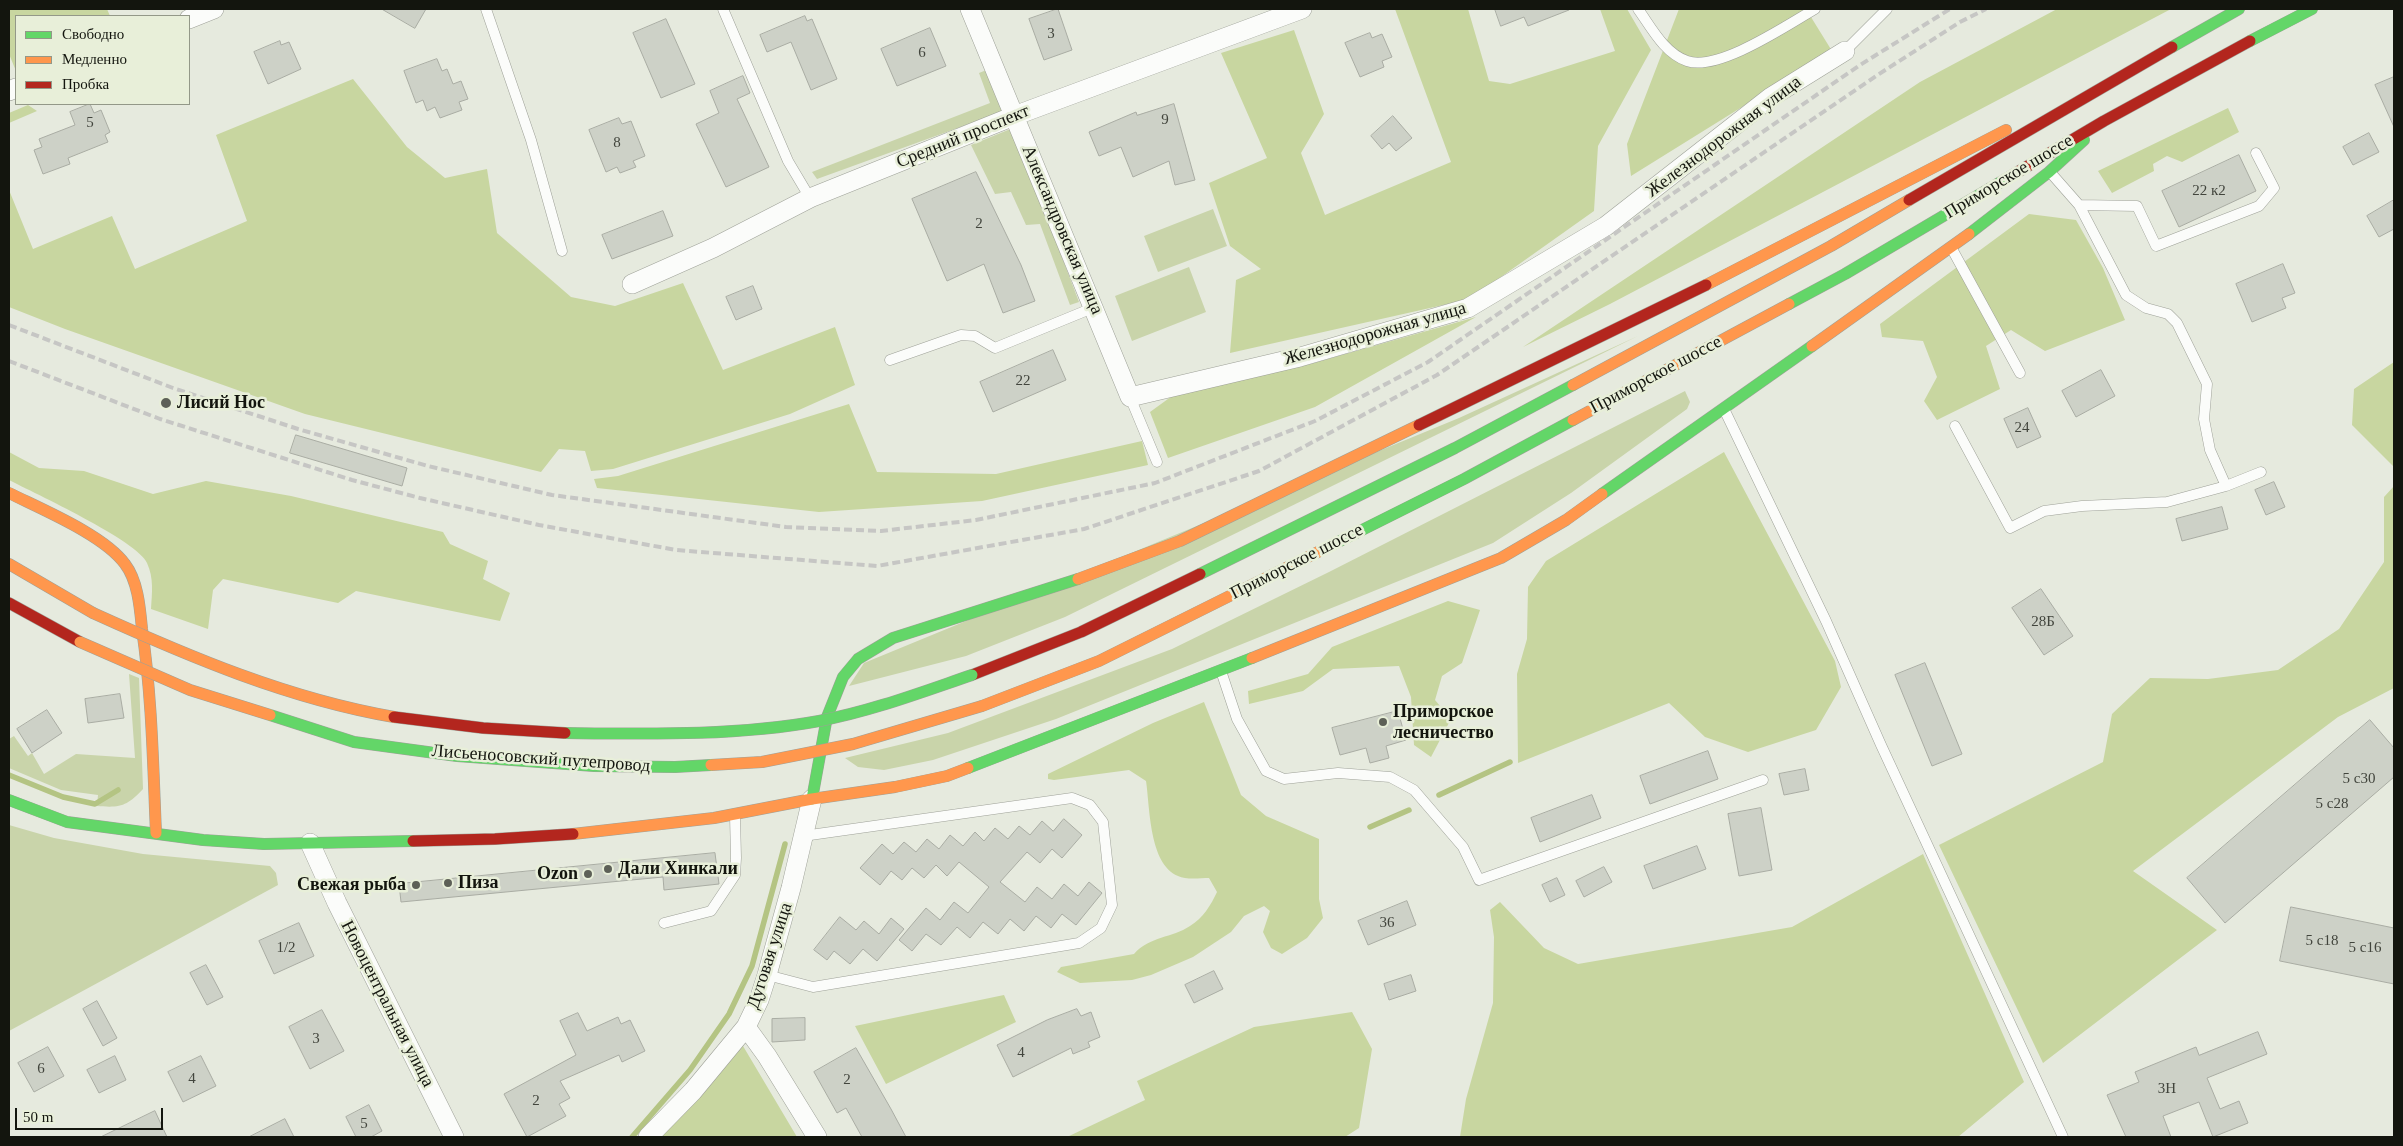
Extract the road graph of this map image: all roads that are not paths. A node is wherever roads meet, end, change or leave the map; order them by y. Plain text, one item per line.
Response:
1 (214, 9) edge
2 (486, 9) edge
3 (724, 9) edge
4 (970, 9) edge
5 (1302, 9) edge
6 (1638, 9) edge
7 (1815, 9) edge
8 (1887, 9) edge
9 (2239, 9) edge
10 (2312, 9) edge
11 (190, 19) edge
12 (2207, 26) junction
13 (1845, 51) joint
14 (1014, 116) junction
15 (2104, 121) junction
16 (2256, 153) dead end
17 (2049, 172) junction
18 (810, 198) junction
19 (2079, 205) junction
20 (1951, 248) junction
21 (562, 251) dead end
22 (632, 284) dead end
23 (1095, 307) junction
24 (890, 360) dead end
25 (2020, 373) dead end
26 (1130, 397) junction
27 (1724, 410) junction
28 (1955, 426) dead end
29 (1157, 462) dead end
30 (2261, 472) dead end
31 (2226, 486) junction
32 (9, 493) edge
33 (9, 564) edge
34 (9, 603) edge
35 (1220, 670) junction
36 (972, 675) joint
37 (982, 706) joint
38 (1763, 780) dead end
39 (812, 799) junction
40 (9, 800) edge
41 (735, 814) junction
42 (156, 833) junction
43 (803, 836) junction
44 (310, 843) junction
45 (664, 923) dead end
46 (767, 975) junction
47 (746, 1027) junction
48 (454, 1137) edge
49 (648, 1137) edge
50 (817, 1137) edge
51 (2063, 1137) edge

1 - 11 street
2 - 21 lane
3 - 18 lane
4 - 14 street, Александровская улица
5 - 14 street, Средний проспект
6 - 7 lane
8 - 13 lane
9 - 12 main road, Приморское шоссе
10 - 15 main road, Приморское шоссе
12 - 36 main road, Приморское шоссе
12 - 39 main road
13 - 26 street, Железнодорожная улица
14 - 18 street, Средний проспект
14 - 23 street, Александровская улица
15 - 17 main road
15 - 37 main road, Приморское шоссе
16 - 19 lane
17 - 19 lane
17 - 20 main road
18 - 22 street, Средний проспект
19 - 31 lane
20 - 25 lane
20 - 27 main road
23 - 24 lane
23 - 26 street, Александровская улица
26 - 29 lane
27 - 35 main road
27 - 51 lane
28 - 31 lane
30 - 31 lane
32 - 42 main road
33 - 36 main road, Лисьеносовский путепровод, bridge
34 - 37 main road, Лисьеносовский путепровод, bridge
35 - 38 lane
35 - 39 main road
39 - 41 main road
39 - 43 street, Дуговая улица
40 - 42 main road
41 - 44 main road
41 - 45 lane
42 - 44 main road
43 - 46 street, Дуговая улица
43 - 46 lane
44 - 48 street, Новоцентральная улица
46 - 47 street, Дуговая улица
47 - 49 street, Дуговая улица
47 - 50 street

